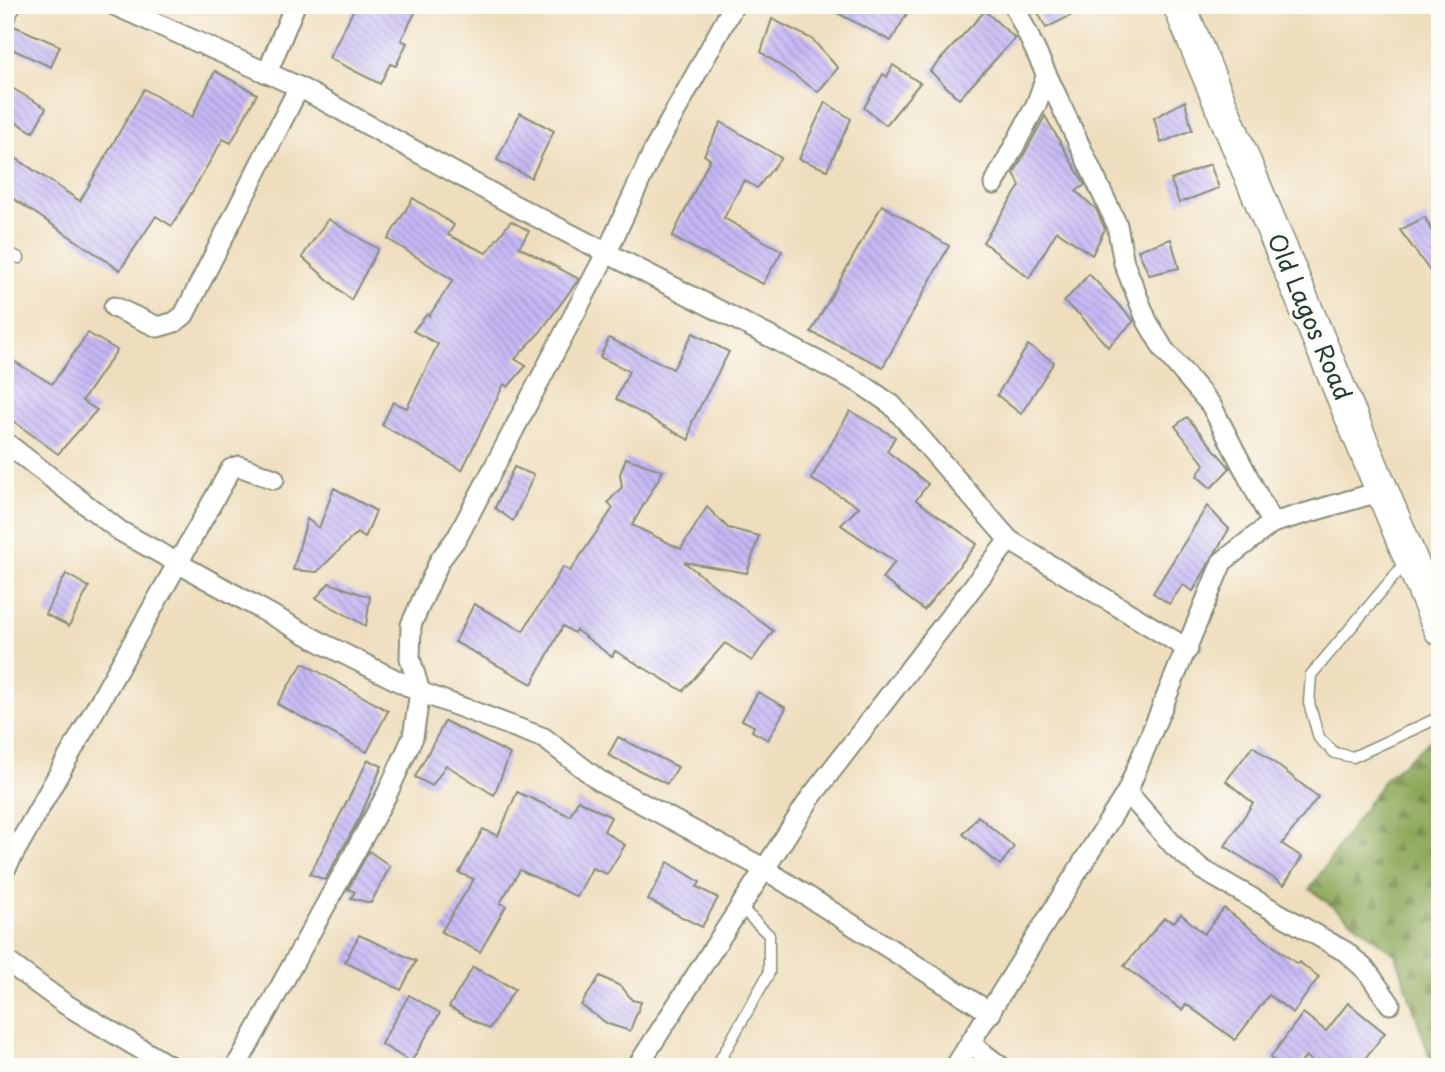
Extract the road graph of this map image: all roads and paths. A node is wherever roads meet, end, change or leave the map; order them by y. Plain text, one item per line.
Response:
1 (16, 5) edge
2 (114, 5) edge
3 (295, 5) edge
4 (734, 5) edge
5 (1014, 5) edge
6 (1179, 5) edge
7 (7, 23) edge
8 (267, 73) junction
9 (1046, 77) junction
10 (299, 87) junction
11 (994, 184) dead end
12 (5, 251) edge
13 (607, 252) junction
14 (19, 258) dead end
15 (114, 307) dead end
16 (5, 442) edge
17 (274, 479) dead end
18 (1382, 491) junction
19 (1272, 523) junction
20 (1009, 540) junction
21 (1410, 558) junction
22 (179, 564) junction
23 (1440, 629) edge
24 (1188, 649) junction
25 (420, 692) junction
26 (1440, 717) edge
27 (1127, 792) junction
28 (763, 868) junction
29 (5, 869) edge
30 (741, 908) junction
31 (5, 960) edge
32 (1390, 1004) dead end
33 (991, 1013) junction
34 (971, 1044) junction
35 (171, 1067) edge
36 (236, 1067) edge
37 (637, 1067) edge
38 (716, 1067) edge
39 (955, 1067) edge
40 (1002, 1067) edge

1 - 7 lane
2 - 8 street
3 - 8 street
4 - 13 street
5 - 9 street
6 - 18 main road, Old Lagos Road
8 - 10 street
9 - 11 street
9 - 19 street
10 - 13 street
10 - 15 street
12 - 14 lane
13 - 20 street
13 - 25 street
16 - 22 street
17 - 22 street
18 - 19 street
18 - 21 main road, Old Lagos Road
19 - 24 street
20 - 24 street
20 - 28 street
21 - 23 main road, Old Lagos Road
21 - 26 lane
22 - 25 street
22 - 29 street
24 - 27 street
25 - 28 street
25 - 36 street
27 - 32 street
27 - 33 street
28 - 30 street
28 - 33 street
30 - 37 street
30 - 38 lane
31 - 35 street
33 - 34 street
34 - 39 street
34 - 40 street

